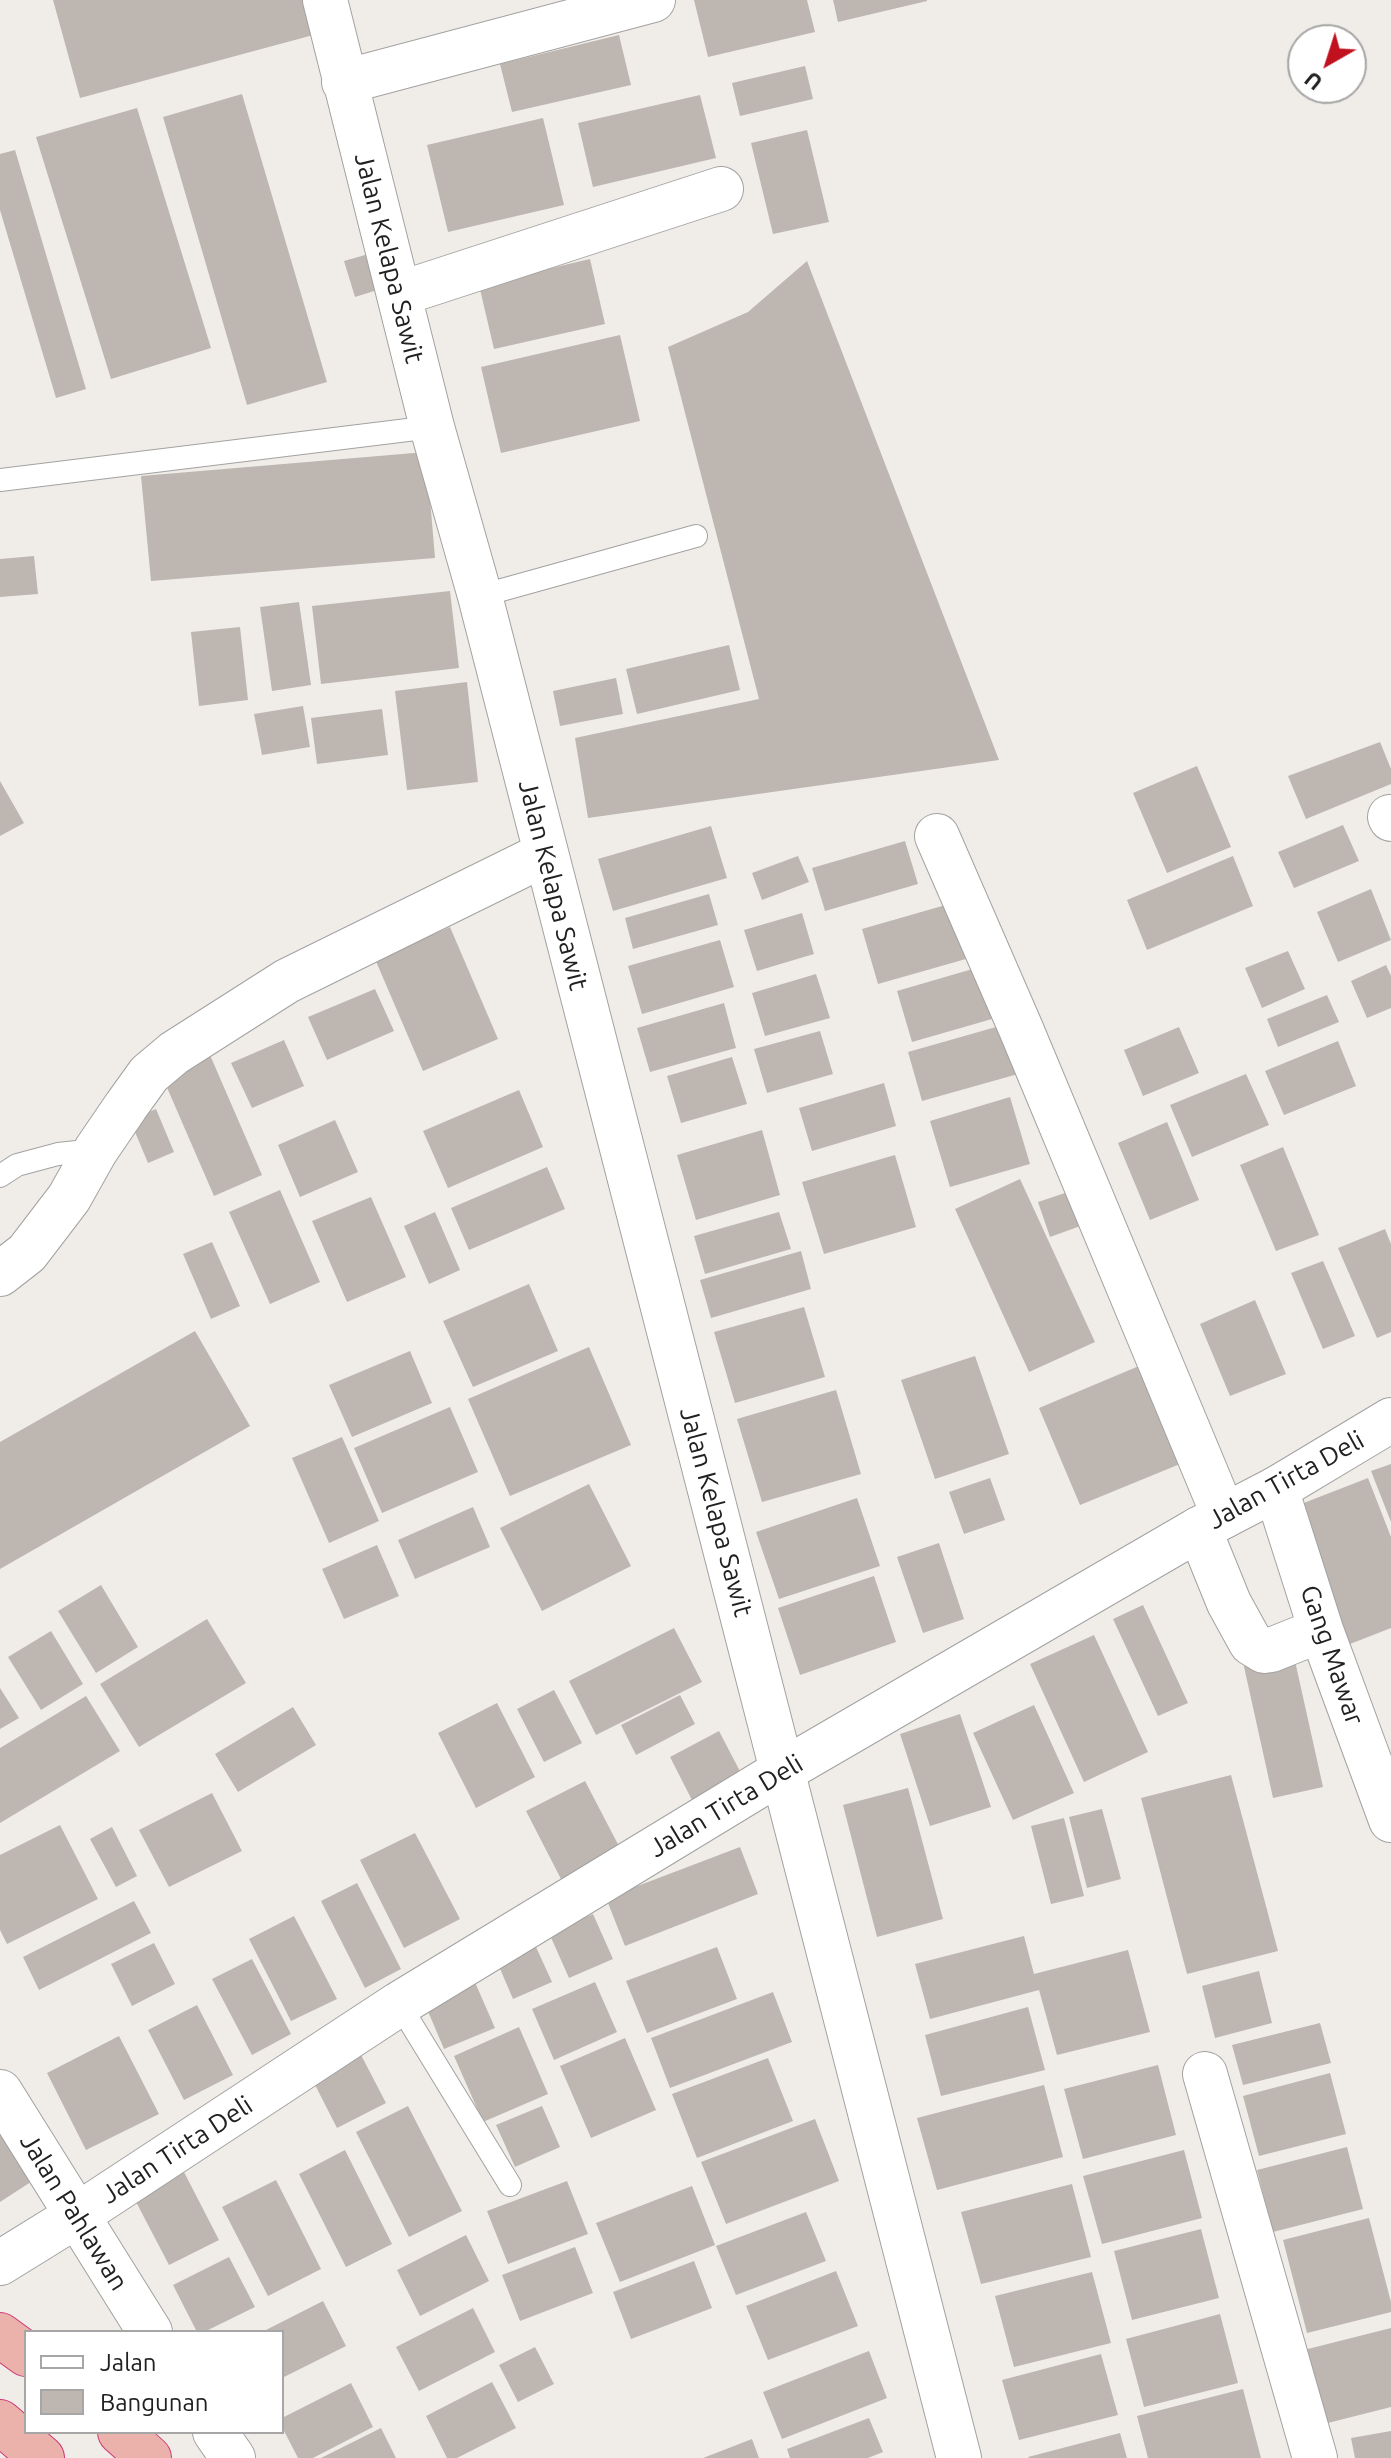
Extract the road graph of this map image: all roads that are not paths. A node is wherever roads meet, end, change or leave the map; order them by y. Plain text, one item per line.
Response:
1 (325, 0) edge
2 (653, 0) edge
3 (344, 82) junction
4 (721, 189) dead end
5 (399, 294) junction
6 (432, 427) junction
7 (0, 480) edge
8 (696, 536) dead end
9 (480, 596) junction
10 (937, 836) dead end
11 (545, 854) junction
12 (96, 1150) junction
13 (0, 1176) edge
14 (0, 1274) edge
15 (1391, 1420) edge
16 (1276, 1489) junction
17 (1212, 1522) junction
18 (1321, 1630) junction
19 (784, 1770) junction
20 (1391, 1820) edge
21 (399, 2004) junction
22 (1205, 2074) dead end
23 (0, 2092) edge
24 (510, 2185) dead end
25 (76, 2216) junction
26 (0, 2263) edge
27 (149, 2330) edge
28 (0, 2335) edge
29 (24, 2353) edge
30 (0, 2422) edge
31 (122, 2434) edge
32 (216, 2434) edge
33 (42, 2458) edge
34 (149, 2458) edge
35 (233, 2458) edge
36 (959, 2458) edge
37 (1315, 2458) edge

1 - 3 street, Jalan Kelapa Sawit
2 - 3 street
3 - 5 street, Jalan Kelapa Sawit
4 - 5 street
5 - 6 street, Jalan Kelapa Sawit
6 - 7 lane
6 - 9 street, Jalan Kelapa Sawit
8 - 9 lane
9 - 11 street, Jalan Kelapa Sawit
10 - 17 street
11 - 12 street
11 - 19 street, Jalan Kelapa Sawit
12 - 13 lane
12 - 14 street
15 - 16 street, Jalan Tirta Deli
16 - 17 street, Jalan Tirta Deli
16 - 18 street, Gang Mawar
17 - 18 street
17 - 19 street, Jalan Tirta Deli
18 - 20 street, Gang Mawar
19 - 21 street, Jalan Tirta Deli
19 - 36 street, Jalan Kelapa Sawit
21 - 24 lane
21 - 25 street, Jalan Tirta Deli
22 - 37 street
23 - 25 street, Jalan Pahlawan
25 - 26 street, Jalan Tirta Deli
25 - 27 street, Jalan Pahlawan
28 - 29 highway
30 - 33 highway
31 - 34 highway
32 - 35 street

